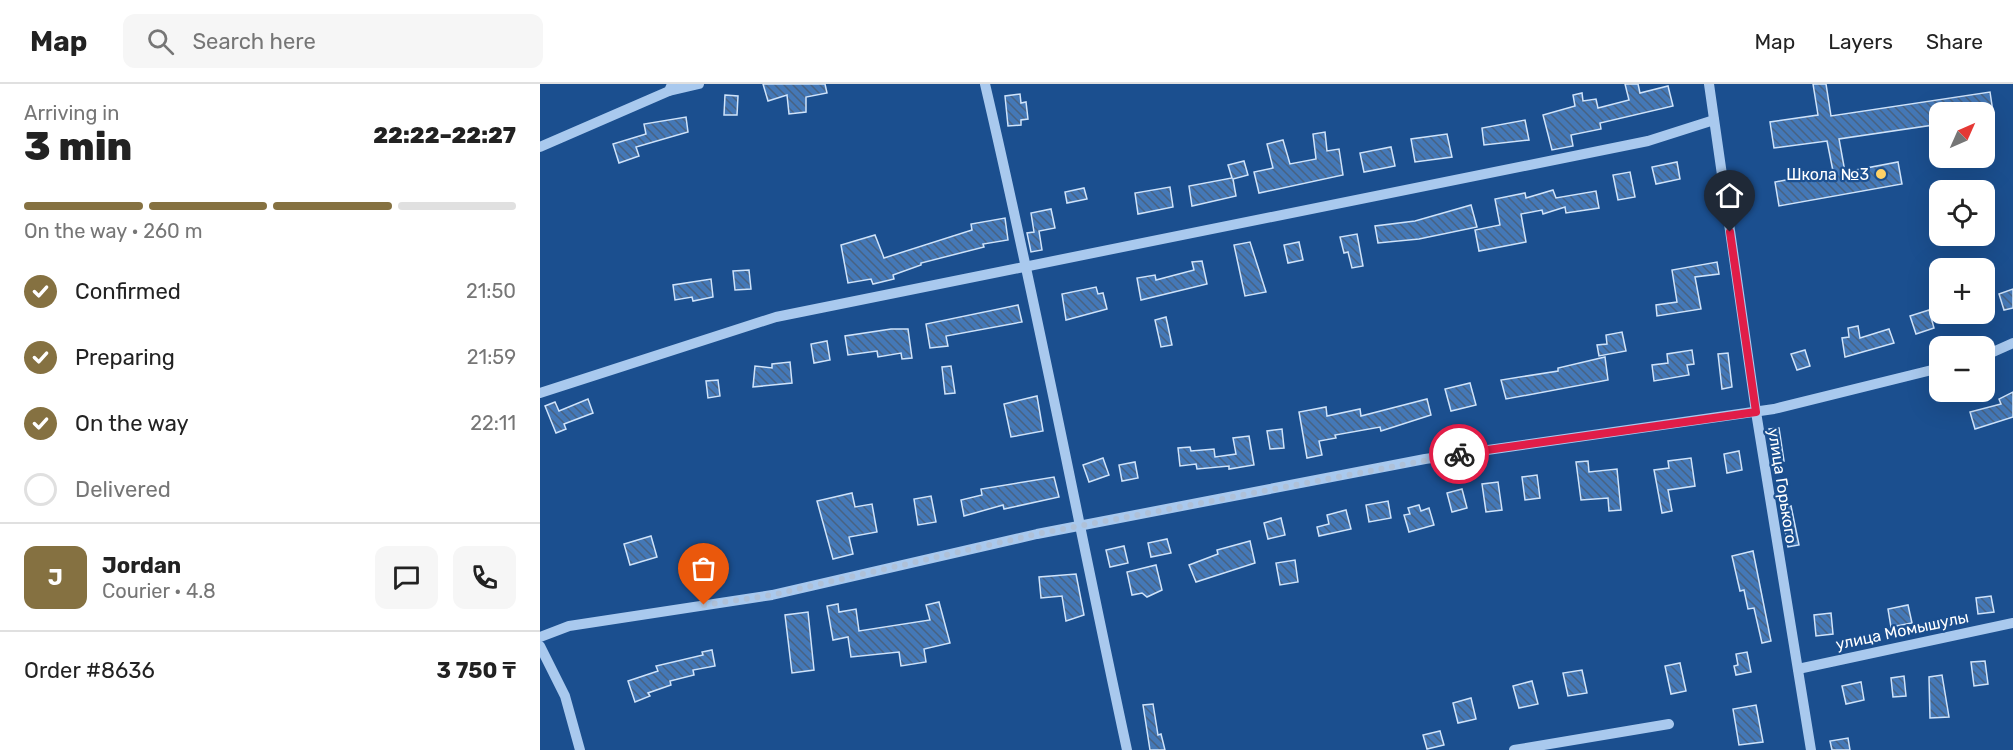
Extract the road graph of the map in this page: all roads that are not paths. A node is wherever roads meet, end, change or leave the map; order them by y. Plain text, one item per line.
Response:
1 (699, 84) edge
2 (985, 84) edge
3 (1709, 84) edge
4 (670, 87) edge
5 (1714, 120) junction
6 (540, 147) edge
7 (1028, 267) junction
8 (2013, 343) edge
9 (1995, 351) edge
10 (1929, 371) edge
11 (540, 393) edge
12 (1756, 412) junction
13 (1079, 525) junction
14 (2013, 623) edge
15 (540, 637) edge
16 (540, 646) edge
17 (1798, 669) junction
18 (1669, 724) dead end
19 (580, 750) edge
20 (1127, 750) edge
21 (1514, 750) edge
22 (1811, 750) edge

1 - 4 street
2 - 7 street
3 - 5 street, улица Горького
4 - 6 street
5 - 7 street
5 - 12 street, улица Горького
7 - 11 street
7 - 13 street
8 - 9 street
10 - 12 street
12 - 13 street
12 - 17 street, улица Горького
13 - 15 street
13 - 20 street
14 - 17 street, улица Момышулы
16 - 19 street
17 - 22 street, улица Горького
18 - 21 street

